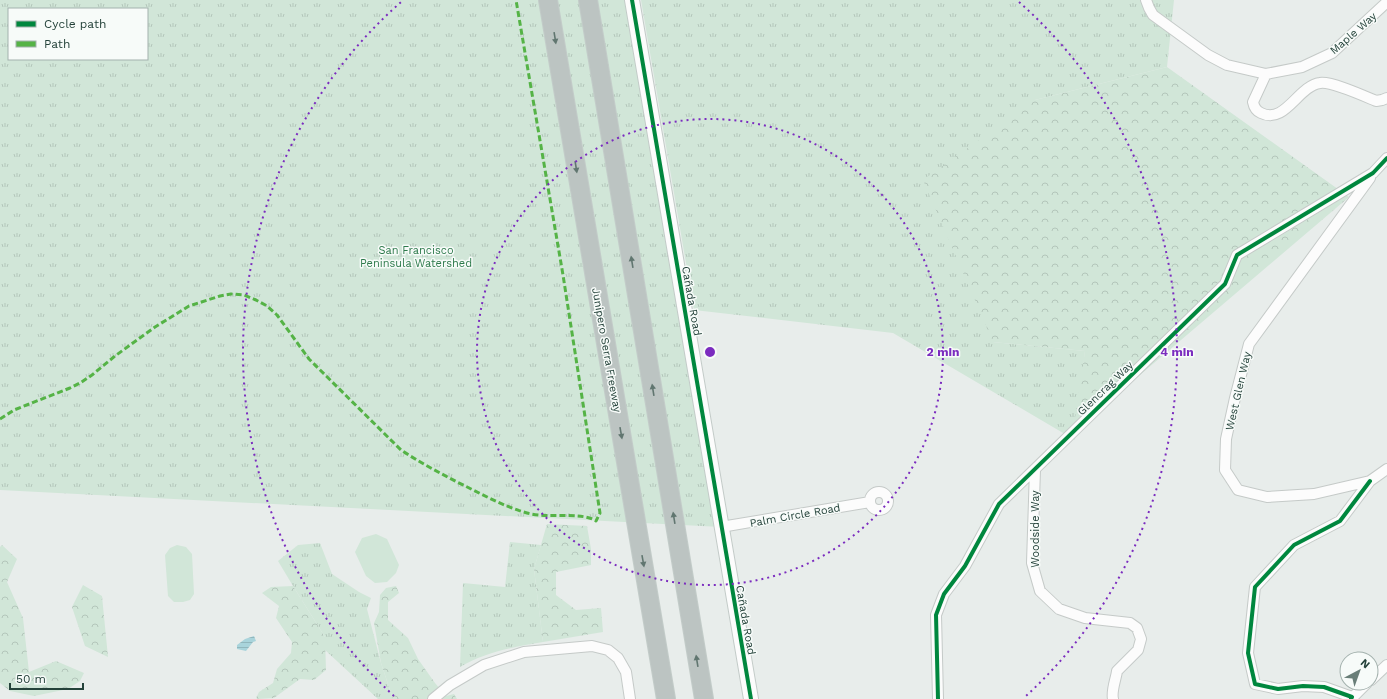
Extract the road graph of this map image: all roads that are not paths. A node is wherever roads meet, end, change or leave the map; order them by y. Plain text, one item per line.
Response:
1 (548, 0) edge
2 (588, 0) edge
3 (632, 0) edge
4 (1146, 0) edge
5 (1387, 2) edge
6 (1266, 74) junction
7 (1387, 98) edge
8 (1387, 158) edge
9 (1373, 173) junction
10 (1035, 469) junction
11 (1387, 469) edge
12 (1370, 481) junction
13 (870, 502) dead end
14 (721, 527) junction
15 (1387, 665) edge
16 (1379, 672) edge
17 (1352, 698) edge
18 (433, 699) edge
19 (630, 699) edge
20 (666, 699) edge
21 (704, 699) edge
22 (751, 699) edge
23 (938, 699) edge
24 (1113, 699) edge

1 -> 20 highway, Junipero Serra Freeway
21 -> 2 highway
3 - 14 main road, Cañada Road
4 - 6 street
5 - 6 street, Maple Way
6 - 7 street
8 - 9 street, Glencrag Way
9 - 10 street, Glencrag Way
9 - 12 street, West Glen Way
10 - 23 street, Glencrag Way
10 - 24 street, Woodside Way
11 - 12 street, West Glen Way
12 - 17 street
13 - 14 street, Palm Circle Road
14 - 22 main road, Cañada Road
15 - 16 street
18 - 19 street

